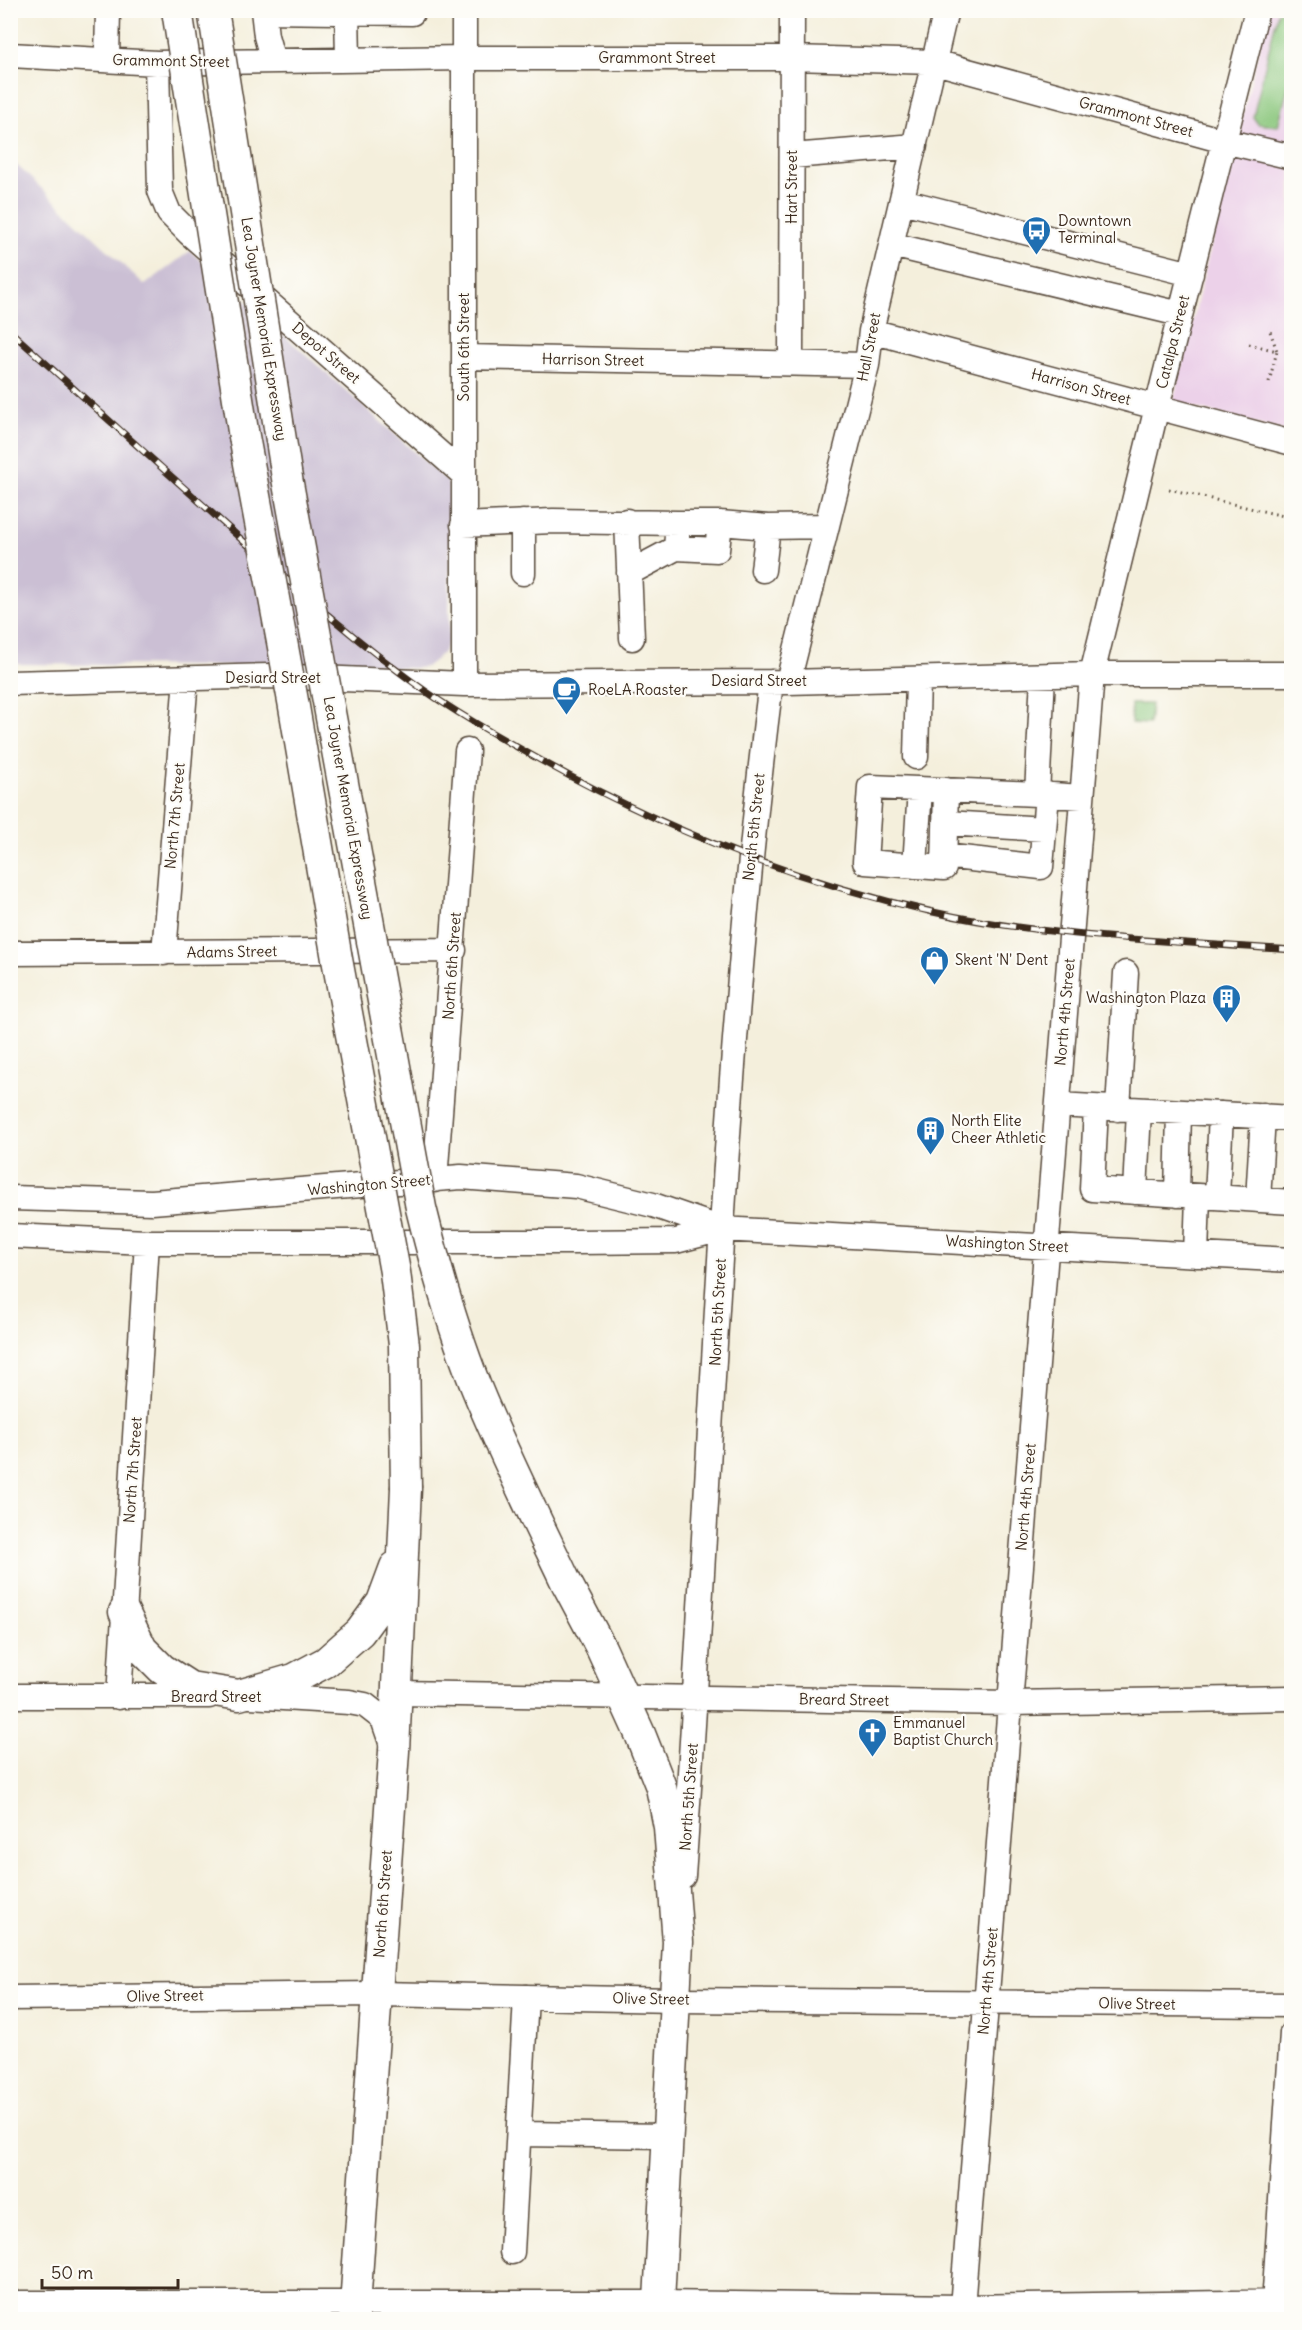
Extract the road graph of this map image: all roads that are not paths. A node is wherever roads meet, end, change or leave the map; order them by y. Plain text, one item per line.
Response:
1 (108, 10) edge
2 (177, 10) edge
3 (213, 10) edge
4 (412, 10) edge
5 (464, 10) edge
6 (792, 10) edge
7 (946, 10) edge
8 (1257, 10) edge
9 (263, 11) edge
10 (347, 11) edge
11 (10, 55) edge
12 (464, 58) junction
13 (792, 58) junction
14 (107, 60) junction
15 (348, 60) junction
16 (273, 61) junction
17 (935, 62) junction
18 (157, 63) junction
19 (1224, 141) junction
20 (915, 146) junction
21 (792, 156) junction
22 (1292, 157) edge
23 (902, 201) junction
24 (892, 244) junction
25 (1191, 274) junction
26 (1180, 314) junction
27 (871, 331) junction
28 (464, 357) junction
29 (791, 363) junction
30 (867, 365) junction
31 (1157, 407) junction
32 (1292, 443) edge
33 (463, 474) junction
34 (627, 521) junction
35 (523, 522) junction
36 (678, 523) junction
37 (720, 523) junction
38 (464, 525) junction
39 (827, 526) junction
40 (768, 527) junction
41 (676, 548) junction
42 (763, 570) dead end
43 (523, 573) dead end
44 (629, 573) junction
45 (632, 638) dead end
46 (1092, 674) junction
47 (1292, 674) edge
48 (1043, 676) junction
49 (186, 678) junction
50 (918, 679) junction
51 (780, 682) junction
52 (10, 683) edge
53 (464, 684) junction
54 (467, 751) dead end
55 (916, 757) dead end
56 (920, 789) junction
57 (945, 790) junction
58 (1042, 794) junction
59 (1082, 797) junction
60 (946, 823) junction
61 (1044, 829) junction
62 (944, 856) junction
63 (915, 866) junction
64 (453, 950) junction
65 (10, 953) edge
66 (164, 953) junction
67 (1126, 973) dead end
68 (1058, 1106) junction
69 (1118, 1109) junction
70 (1179, 1112) junction
71 (1221, 1114) junction
72 (1263, 1116) junction
73 (1292, 1118) edge
74 (435, 1180) junction
75 (1135, 1192) junction
76 (1197, 1196) junction
77 (10, 1198) edge
78 (1258, 1200) junction
79 (1292, 1202) edge
80 (722, 1229) junction
81 (10, 1236) edge
82 (147, 1242) junction
83 (1046, 1246) junction
84 (1196, 1255) junction
85 (1292, 1260) edge
86 (403, 1547) junction
87 (566, 1582) joint
88 (124, 1612) junction
89 (397, 1693) junction
90 (239, 1695) junction
91 (10, 1696) edge
92 (622, 1696) junction
93 (696, 1696) junction
94 (119, 1697) junction
95 (1292, 1698) edge
96 (1010, 1703) junction
97 (394, 1750) junction
98 (678, 1942) junction
99 (377, 1994) junction
100 (526, 1997) junction
101 (10, 1998) edge
102 (675, 2000) junction
103 (986, 2002) junction
104 (1292, 2005) edge
105 (1292, 2033) edge
106 (519, 2134) junction
107 (668, 2136) junction
108 (512, 2252) dead end
109 (10, 2303) edge
110 (1279, 2308) edge
111 (62, 2311) edge
112 (354, 2311) edge
113 (659, 2311) edge
114 (961, 2313) edge

1 - 14 street
2 - 86 main road, North 6th Street, bridge
3 - 87 main road, Lea Joyner Memorial Expressway, bridge
4 - 10 street
5 - 12 street, South 6th Street
6 - 13 street, Hart Street
7 - 17 street, Hall Street
8 - 19 street, Catalpa Street
9 - 10 street
9 - 16 street
10 - 15 street
11 - 14 street, Grammont Street
12 - 13 street, Grammont Street
12 - 15 street, Grammont Street
12 - 28 street, South 6th Street
13 - 17 street, Grammont Street
13 - 21 street, Hart Street
14 - 18 street, Grammont Street
15 - 16 street, Grammont Street
16 - 18 street, Grammont Street
17 - 19 street, Grammont Street
17 - 20 street, Hall Street
18 - 33 street, Depot Street
19 - 22 street, Grammont Street
19 - 25 street, Catalpa Street
20 - 21 street
20 - 23 street, Hall Street
21 - 29 street, Hart Street
23 - 24 street, Hall Street
23 - 25 street
24 - 26 street
24 - 27 street, Hall Street
25 - 26 street, Catalpa Street
26 - 31 street, Catalpa Street
27 - 30 street, Hall Street
27 - 31 street, Harrison Street
28 - 29 street, Harrison Street
28 - 33 street, South 6th Street
29 - 30 street, Harrison Street
30 - 39 street, Hall Street
31 - 32 street, Harrison Street
31 - 46 street, Catalpa Street
33 - 38 street, South 6th Street
34 - 35 street
34 - 36 street
34 - 44 street
35 - 38 street
35 - 43 street
36 - 37 street
36 - 41 street
37 - 40 street
37 - 41 street
38 - 53 street, South 6th Street
39 - 40 street
39 - 51 street, Hall Street
40 - 42 street
41 - 44 street
44 - 45 street
46 - 47 street, Desiard Street
46 - 48 street, Desiard Street
46 - 59 street, North 4th Street
48 - 50 street, Desiard Street
48 - 58 street
49 - 52 street, Desiard Street
49 - 53 street, Desiard Street
49 - 66 street, North 7th Street
50 - 51 street, Desiard Street
50 - 55 street
51 - 53 street, Desiard Street
51 - 80 street, North 5th Street
54 - 64 street, North 6th Street
56 - 57 street
56 - 63 street
56 - 63 street
57 - 58 street
57 - 60 street
58 - 59 street
58 - 61 street
59 - 68 street, North 4th Street
60 - 61 street
60 - 62 street
61 - 62 street
62 - 63 street
64 - 66 street, Adams Street
64 - 74 street, North 6th Street
65 - 66 street, Adams Street
67 - 69 street
68 - 69 street
68 - 83 street, North 4th Street
69 - 70 street
69 - 75 street
69 - 75 street
70 - 71 street
70 - 76 street
71 - 72 street
71 - 76 street
72 - 73 street
72 - 78 street
74 - 77 street, Washington Street
74 - 80 street, Washington Street
75 - 76 street
76 - 78 street
76 - 84 street
78 - 79 street
80 - 82 street, Washington Street
80 - 83 street, Washington Street
80 - 93 street, North 5th Street
81 - 82 street, Washington Street
82 - 88 street, North 7th Street
83 - 84 street, Washington Street
83 - 96 street, North 4th Street
84 - 85 street, Washington Street
86 - 89 main road, North 6th Street
86 - 90 main road
87 - 92 main road, North 5th Street
88 - 90 main road
88 - 94 street, North 7th Street
89 - 92 street, Breard Street
89 - 97 main road, North 6th Street
90 - 94 street, Breard Street
90 - 97 street, Breard Street
91 - 94 street, Breard Street
92 - 93 street, Breard Street
92 - 98 main road, North 5th Street
93 - 96 street, Breard Street
93 - 98 street, North 5th Street
95 - 96 street, Breard Street
96 - 103 street, North 4th Street
97 - 99 main road, North 6th Street
98 - 102 main road, North 5th Street
99 - 100 street, Olive Street
99 - 101 street, Olive Street
99 - 112 main road, North 6th Street
100 - 102 street, Olive Street
100 - 106 street
102 - 103 street, Olive Street
102 - 107 main road, North 5th Street
103 - 104 street, Olive Street
103 - 114 street, North 4th Street
105 - 110 street
106 - 107 street
106 - 108 street
107 - 113 main road, North 5th Street
109 - 111 street
110 - 114 street
111 - 112 street
112 - 113 street
113 - 114 street

